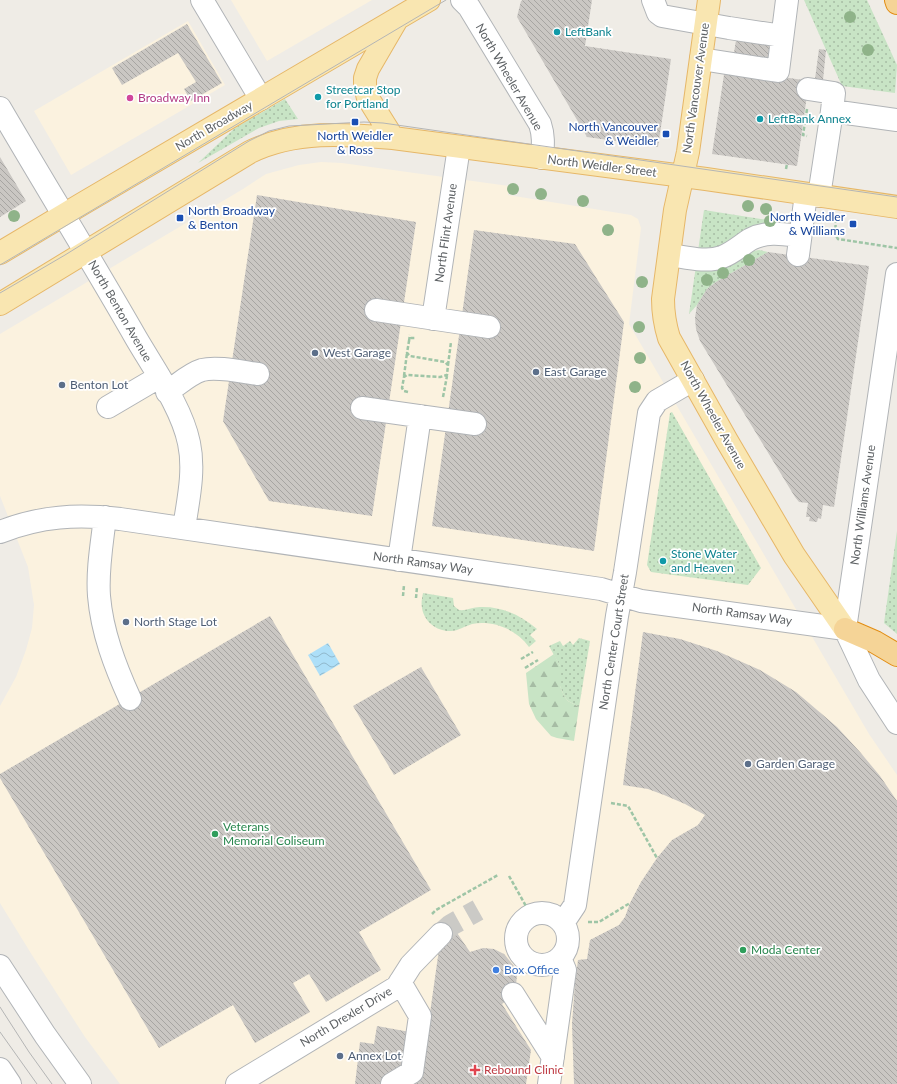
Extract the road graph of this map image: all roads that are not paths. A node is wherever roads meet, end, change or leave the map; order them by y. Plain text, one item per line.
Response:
1 (202, 0) edge
2 (429, 0) edge
3 (462, 0) edge
4 (653, 0) edge
5 (709, 0) edge
6 (787, 0) edge
7 (896, 0) edge
8 (897, 3) edge
9 (396, 20) junction
10 (706, 24) junction
11 (782, 36) junction
12 (701, 59) junction
13 (808, 97) road end
14 (261, 99) junction
15 (0, 108) edge
16 (832, 111) junction
17 (897, 120) edge
18 (393, 138) junction
19 (459, 147) junction
20 (542, 158) junction
21 (683, 177) junction
22 (821, 196) junction
23 (897, 208) edge
24 (63, 216) junction
25 (86, 253) junction
26 (0, 254) edge
27 (670, 255) junction
28 (897, 274) edge
29 (0, 304) edge
30 (376, 310) dead end
31 (434, 319) junction
32 (489, 327) dead end
33 (258, 374) dead end
34 (693, 380) junction
35 (163, 384) junction
36 (108, 407) dead end
37 (362, 408) dead end
38 (420, 416) junction
39 (475, 424) dead end
40 (105, 517) junction
41 (184, 528) junction
42 (0, 532) edge
43 (399, 560) junction
44 (621, 594) junction
45 (845, 629) junction
46 (897, 655) edge
47 (130, 698) dead end
48 (897, 723) edge
49 (563, 923) junction
50 (436, 924) tunnel mouth
51 (560, 958) junction
52 (0, 966) edge
53 (400, 982) junction
54 (512, 994) dead end
55 (553, 1057) junction
56 (0, 1069) edge
57 (10, 1084) edge
58 (80, 1084) edge
59 (237, 1084) edge
60 (392, 1084) edge
61 (549, 1084) edge

1 - 14 street
2 - 9 main road, North Broadway
3 - 20 street, North Wheeler Avenue
4 - 10 street
5 - 10 main road, North Vancouver Avenue
6 - 11 street
7 - 8 highway
9 - 14 main road, North Broadway
9 - 18 main road
10 - 11 street
10 - 12 main road, North Vancouver Avenue
11 - 12 street
12 - 21 main road, North Vancouver Avenue
13 - 16 street
14 - 24 main road, North Broadway
15 - 24 street, North Benton Avenue
16 - 17 street
16 - 22 street
18 - 19 main road, North Weidler Street
18 - 25 main road, North Weidler Street
19 - 20 main road, North Weidler Street
19 - 31 street, North Flint Avenue
20 - 21 main road, North Weidler Street
21 - 22 main road, North Weidler Street
21 - 27 main road, North Wheeler Avenue
22 - 23 main road, North Weidler Street
22 - 27 street
24 - 25 street, North Benton Avenue
24 - 26 main road, North Broadway
25 - 29 main road
25 - 35 street, North Benton Avenue
27 - 34 main road, North Wheeler Avenue
28 - 45 street, North Williams Avenue
30 - 31 street
31 - 32 street
33 - 35 street
34 - 44 street, North Center Court Street
34 - 45 main road, North Wheeler Avenue
35 - 36 street
35 - 41 street, North Benton Avenue
37 - 38 street
38 - 39 street
38 - 43 street
40 - 41 street, North Ramsay Way
40 - 42 street, North Ramsay Way
40 - 47 street
41 - 43 street, North Ramsay Way
43 - 44 street, North Ramsay Way
44 - 45 street, North Ramsay Way
44 - 49 street, North Center Court Street
45 - 46 highway
45 - 48 street
49 - 51 street
49 - 51 street
50 - 53 street, North Drexler Drive
51 - 55 street
52 - 58 street
53 - 59 street, North Drexler Drive
53 - 60 street
54 - 55 street
55 - 61 street
56 - 57 street

